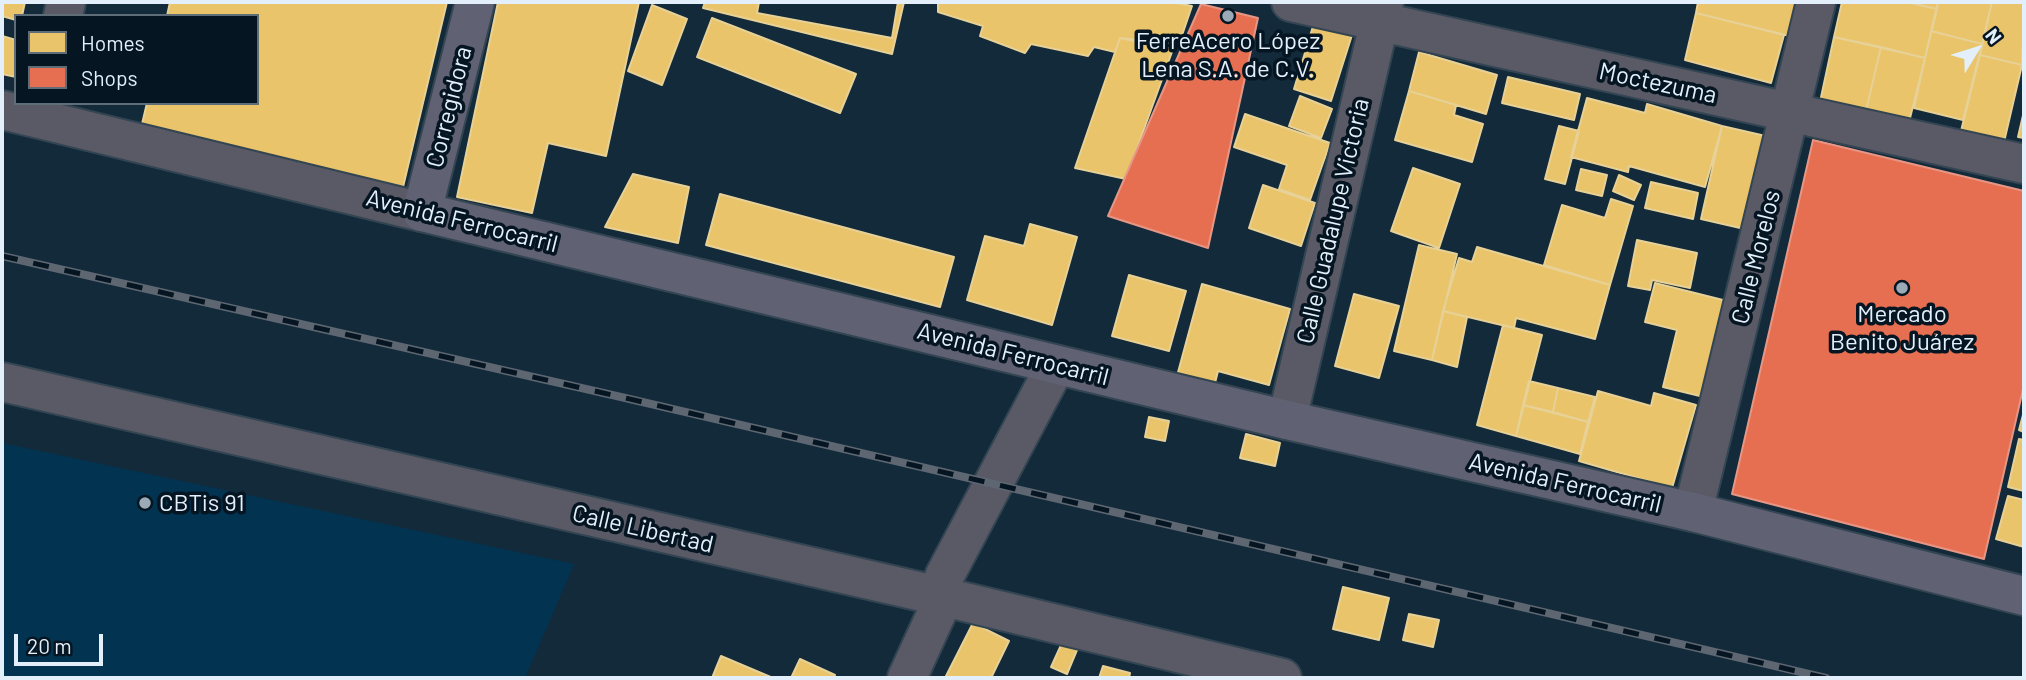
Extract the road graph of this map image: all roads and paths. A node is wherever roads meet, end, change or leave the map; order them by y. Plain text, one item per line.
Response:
1 (475, 2) edge
2 (1291, 2) edge
3 (1816, 2) edge
4 (1381, 11) edge
5 (2, 110) edge
6 (41, 110) edge
7 (1792, 112) junction
8 (2024, 164) edge
9 (422, 212) junction
10 (1056, 365) junction
11 (2, 382) edge
12 (1287, 420) junction
13 (1693, 512) junction
14 (2024, 596) edge
15 (944, 597) junction
16 (907, 678) edge
17 (1282, 678) edge

1 - 9 main road, Corregidora
2 - 4 street, Moctezuma
3 - 7 street, Calle Morelos
4 - 7 street, Moctezuma
4 - 12 street, Calle Guadalupe Victoria
5 - 6 street, Avenida Ferrocarril
6 - 9 street, Avenida Ferrocarril
7 - 8 street, Moctezuma
7 - 13 street, Calle Morelos
9 - 10 main road, Avenida Ferrocarril
10 - 12 main road, Avenida Ferrocarril
10 - 15 street
11 - 15 street, Calle Libertad
12 - 13 main road, Avenida Ferrocarril
13 - 14 main road, Avenida Ferrocarril
15 - 16 street
15 - 17 street, Calle Libertad

